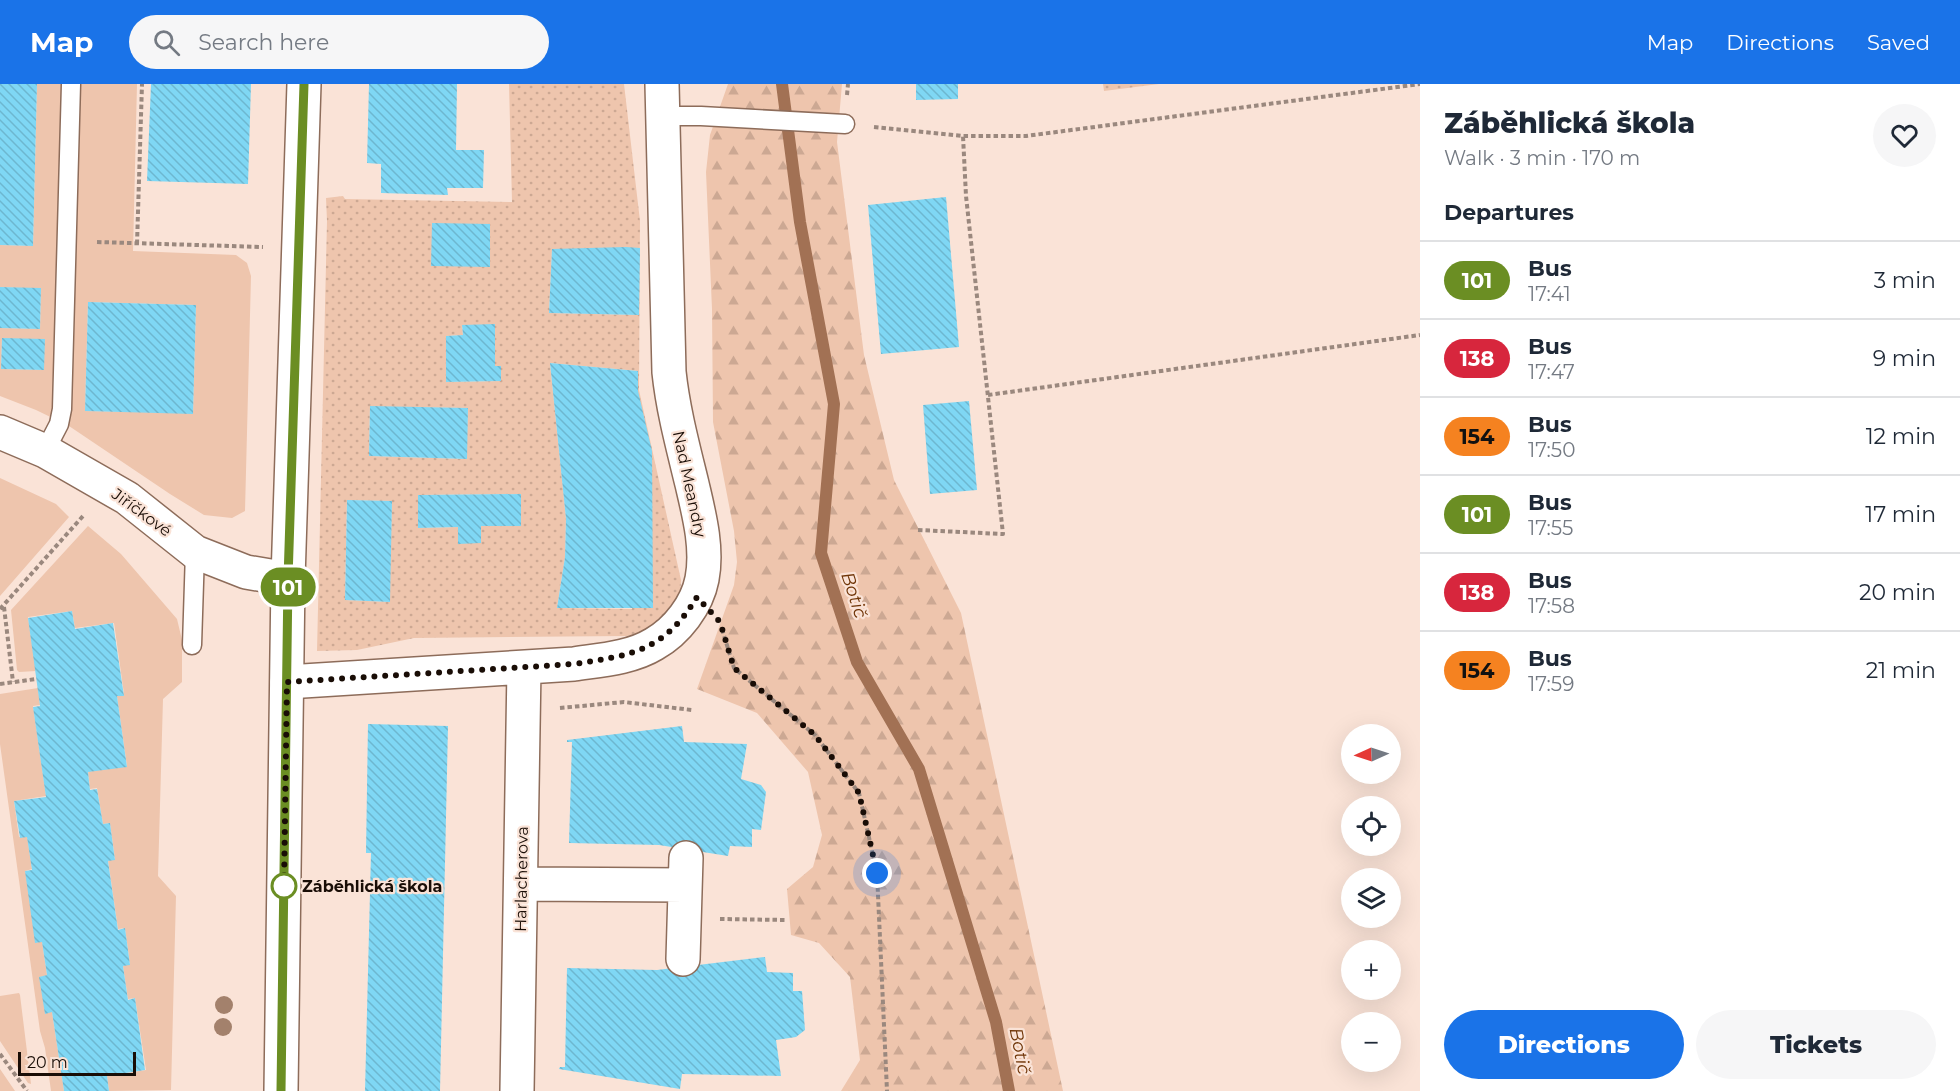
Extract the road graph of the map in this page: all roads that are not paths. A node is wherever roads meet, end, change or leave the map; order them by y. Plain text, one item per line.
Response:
1 (71, 84) edge
2 (304, 84) edge
3 (662, 84) edge
4 (663, 116) junction
5 (839, 124) road end
6 (0, 432) edge
7 (45, 451) junction
8 (195, 552) junction
9 (288, 579) junction
10 (192, 645) dead end
11 (524, 668) junction
12 (287, 682) junction
13 (521, 884) junction
14 (683, 959) dead end
15 (281, 1091) edge
16 (517, 1091) edge

1 - 7 lane
2 - 9 street
3 - 4 street, Nad Meandry
4 - 5 lane
4 - 11 street, Nad Meandry
6 - 7 street, Jiříčkové
7 - 8 street, Jiříčkové
8 - 9 street, Jiříčkové
8 - 10 lane
9 - 12 street
11 - 12 street, Nad Meandry
11 - 13 street, Harlacherova
12 - 15 street
13 - 14 street
13 - 16 street, Harlacherova

